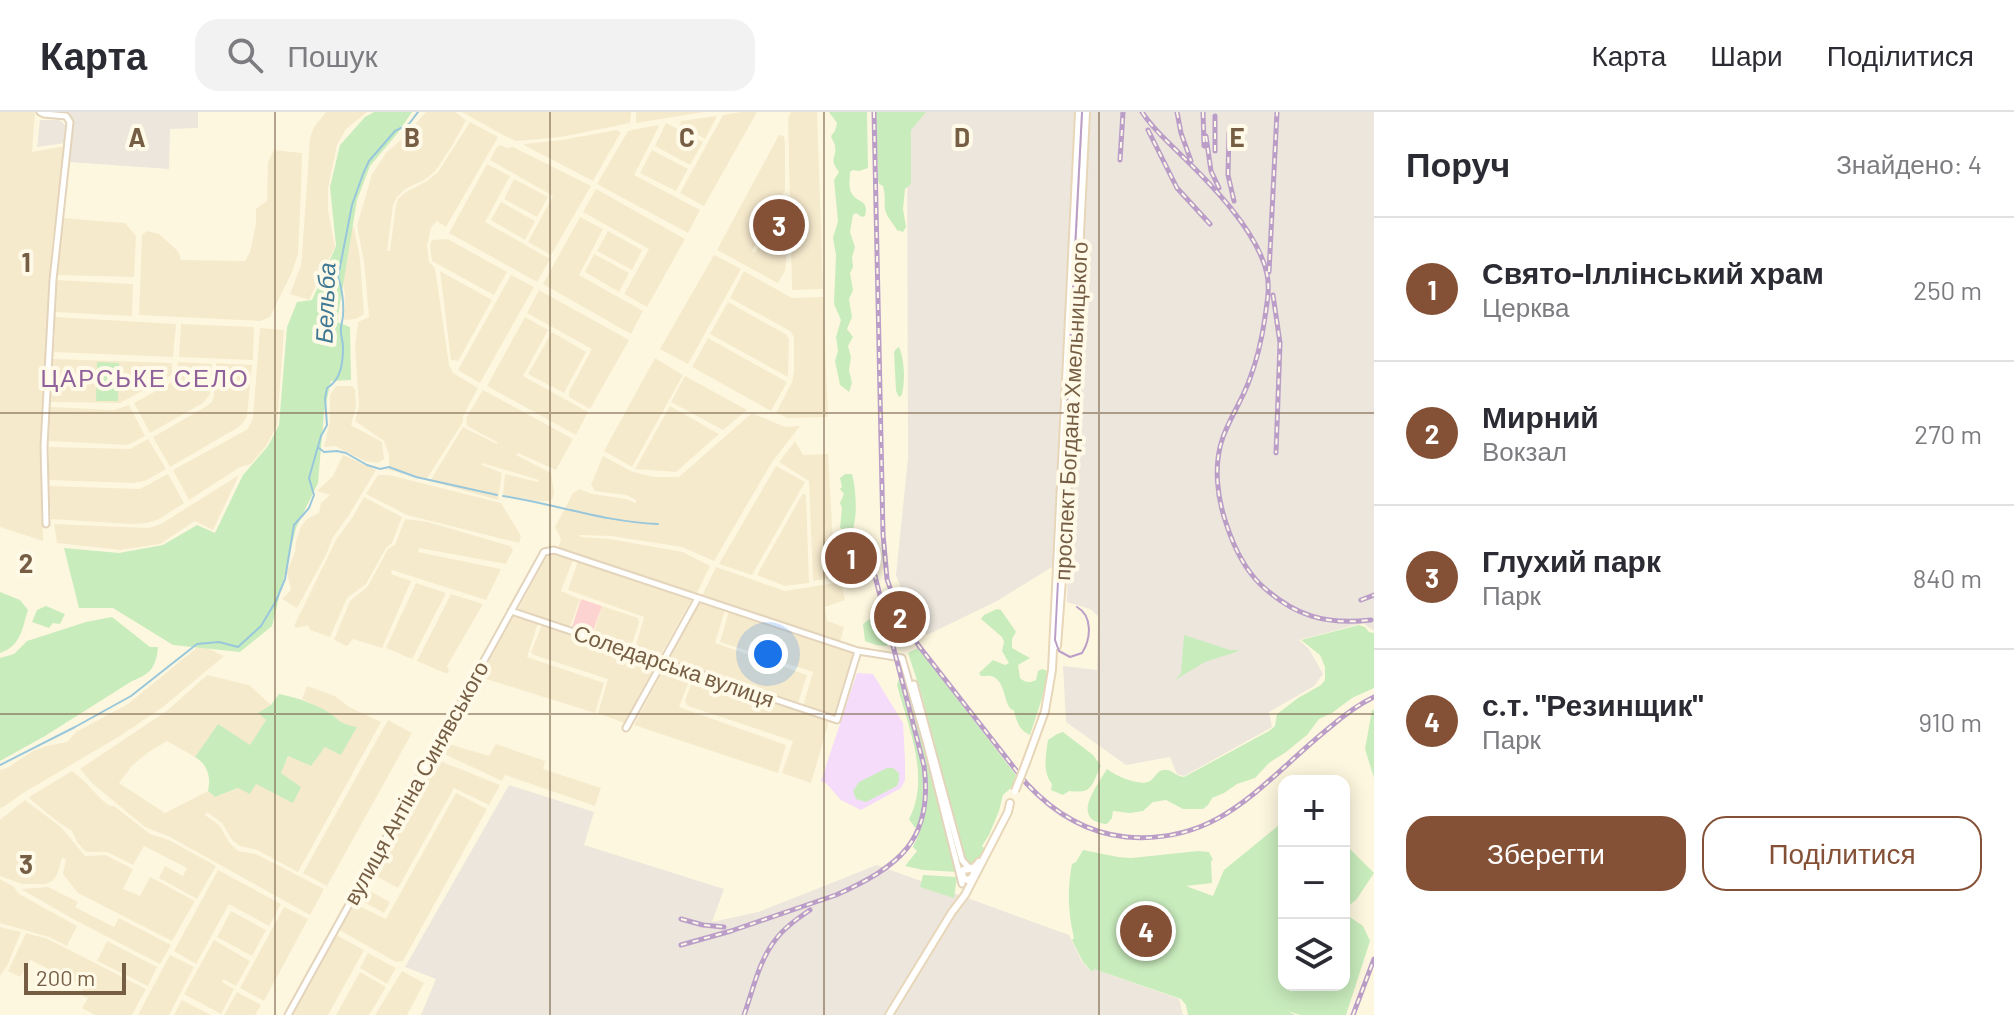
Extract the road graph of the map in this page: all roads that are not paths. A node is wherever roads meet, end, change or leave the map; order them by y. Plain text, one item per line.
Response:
1 (40, 112) edge
2 (1079, 112) edge
3 (1086, 112) edge
4 (46, 524) dead end
5 (698, 598) junction
6 (511, 611) junction
7 (858, 651) junction
8 (902, 658) junction
9 (662, 662) junction
10 (1045, 708) junction
11 (626, 728) dead end
12 (947, 824) junction
13 (973, 873) junction
14 (962, 875) junction
15 (962, 884) junction
16 (952, 912) junction
17 (288, 1015) edge
18 (889, 1015) edge

1 - 4 street
2 - 10 main road, проспект Богдана Хмельницького
3 - 10 main road, проспект Богдана Хмельницького
5 - 6 street, вулиця Антіна Синявського
5 - 7 street
5 - 9 street
6 - 9 street, Соледарська вулиця
6 - 17 street, вулиця Антіна Синявського
7 - 8 street
7 - 9 street, Соледарська вулиця
8 - 12 street
8 - 13 street
9 - 11 street
10 - 13 main road, проспект Богдана Хмельницького, bridge
12 - 14 street
12 - 15 street
13 - 14 main road
13 - 14 main road, проспект Богдана Хмельницького
13 - 16 main road, проспект Богдана Хмельницького
14 - 15 main road, проспект Богдана Хмельницького
15 - 16 main road, проспект Богдана Хмельницького
16 - 18 main road, проспект Богдана Хмельницького

